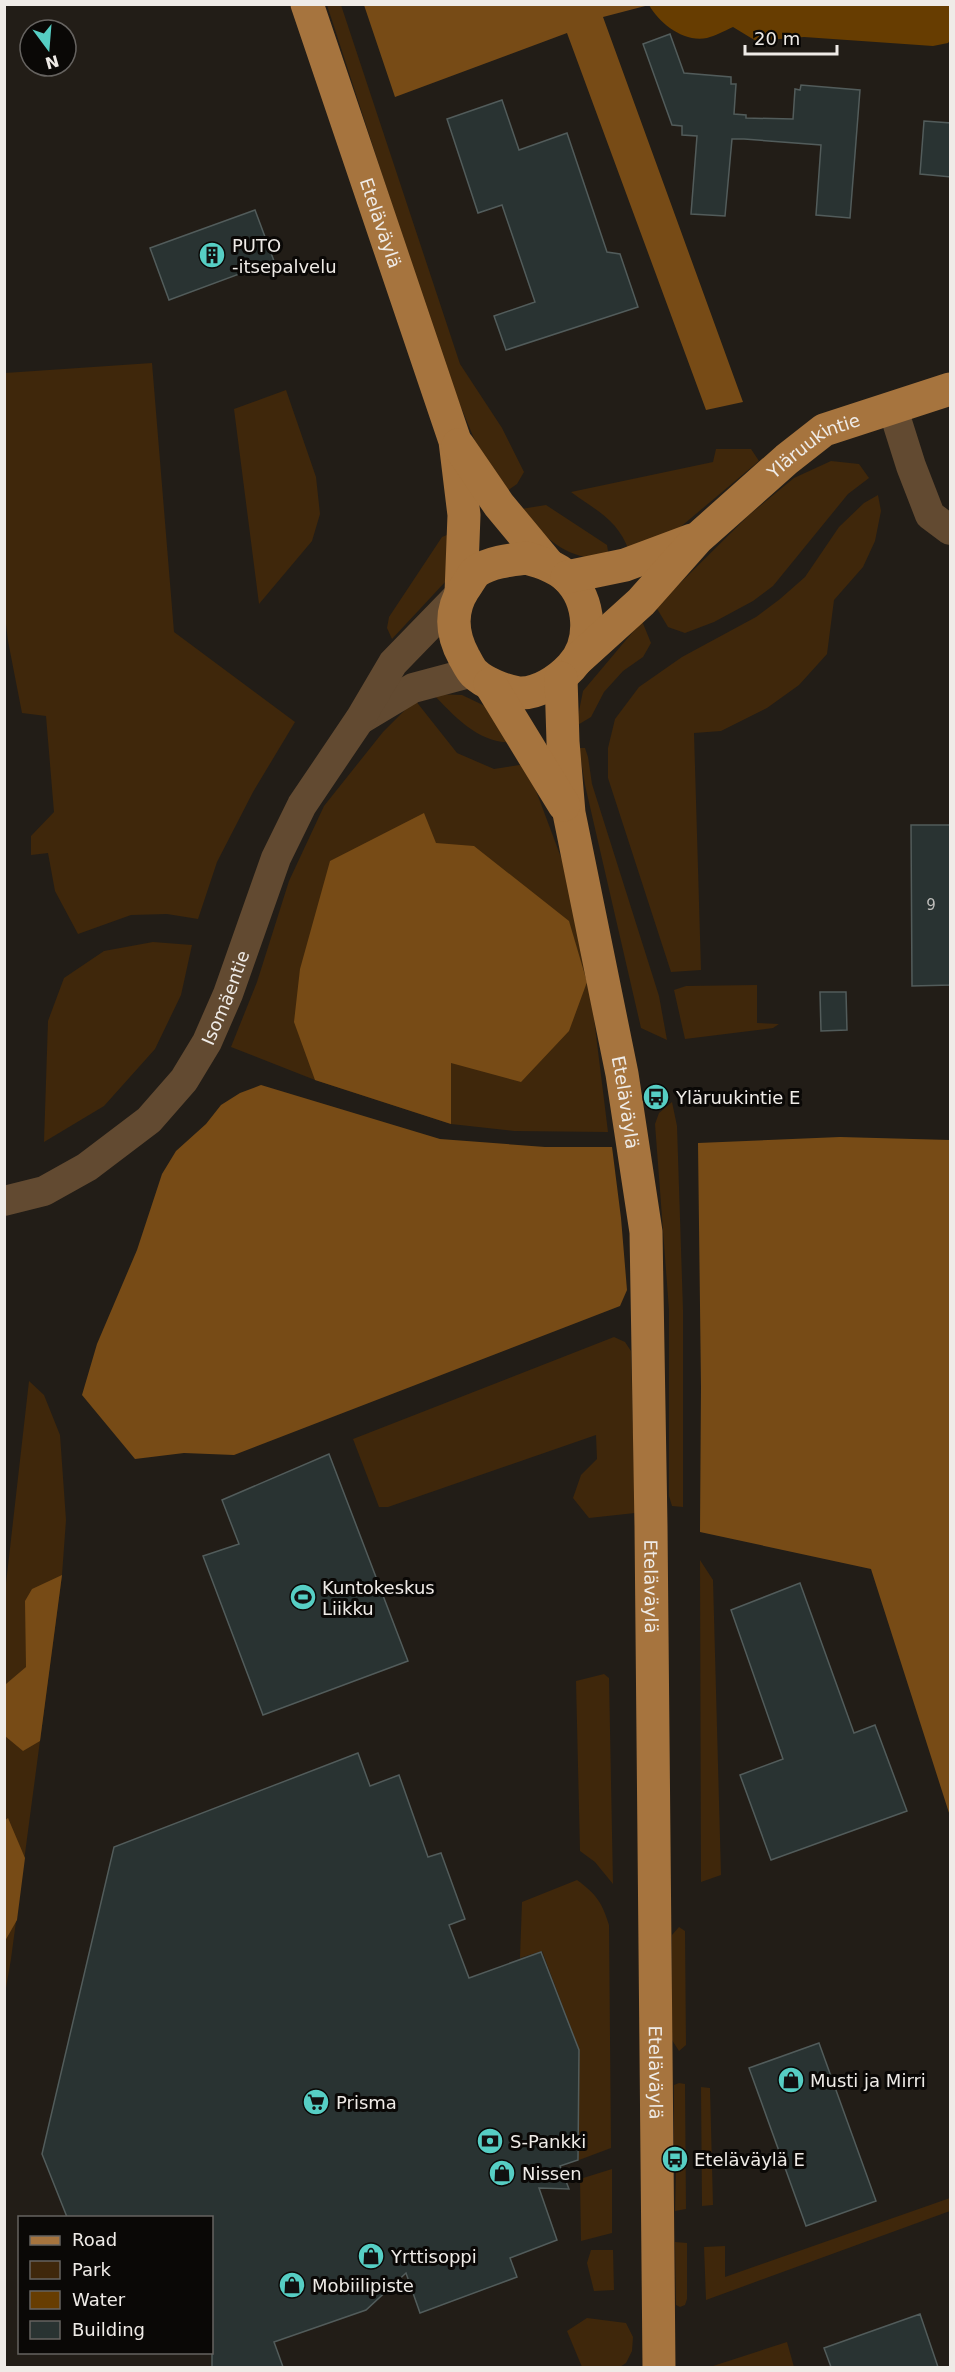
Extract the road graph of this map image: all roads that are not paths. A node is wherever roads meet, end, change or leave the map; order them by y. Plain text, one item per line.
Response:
1 (308, 4) edge
2 (951, 389) edge
3 (893, 409) junction
4 (455, 441) junction
5 (951, 530) edge
6 (696, 539) junction
7 (558, 571) junction
8 (461, 593) junction
9 (570, 668) junction
10 (481, 678) junction
11 (360, 719) junction
12 (569, 813) junction
13 (4, 1201) edge
14 (659, 2367) edge

1 - 4 main road, Eteläväylä
2 - 3 main road, Yläruukintie
3 - 5 street
3 - 6 main road, Yläruukintie
4 - 7 main road, Eteläväylä
4 - 8 main road, Eteläväylä
6 - 7 main road, Yläruukintie
6 - 9 main road, Yläruukintie
7 - 8 main road
7 - 9 main road
8 - 10 main road
8 - 11 street, Isomäentie
9 - 10 main road
9 - 12 main road, Eteläväylä
10 - 11 street, Isomäentie
10 - 12 main road, Eteläväylä
11 - 13 street, Isomäentie
12 - 14 main road, Eteläväylä

